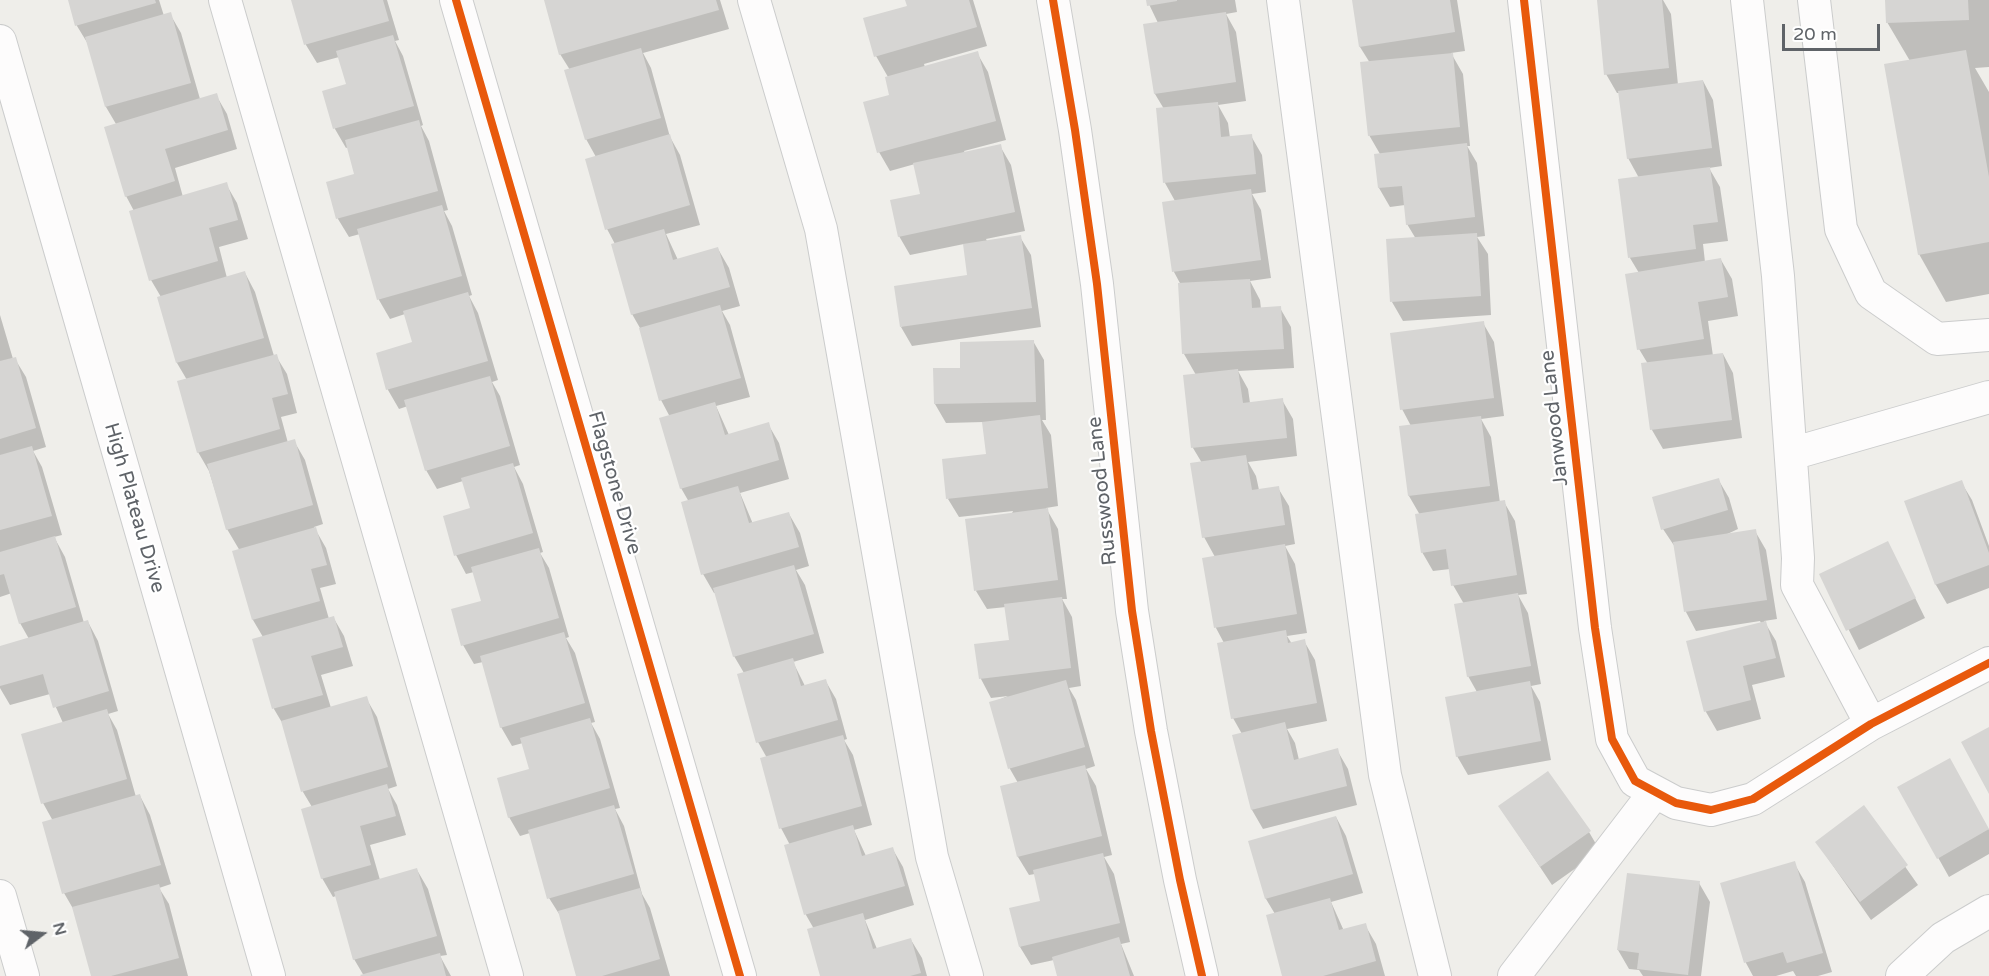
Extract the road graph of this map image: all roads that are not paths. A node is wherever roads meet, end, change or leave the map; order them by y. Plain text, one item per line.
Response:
1 (225, 0) edge
2 (456, 0) edge
3 (754, 0) edge
4 (1053, 0) edge
5 (1283, 0) edge
6 (1524, 0) edge
7 (1747, 0) edge
8 (1814, 0) edge
9 (0, 40) edge
10 (1989, 335) edge
11 (1989, 397) edge
12 (1791, 454) junction
13 (1989, 663) edge
14 (1871, 724) junction
15 (1665, 797) junction
16 (0, 896) edge
17 (1989, 911) edge
18 (23, 976) edge
19 (268, 976) edge
20 (507, 976) edge
21 (740, 976) edge
22 (967, 976) edge
23 (1202, 976) edge
24 (1435, 976) edge
25 (1514, 976) edge
26 (1902, 976) edge

1 - 20 street
2 - 21 street, Flagstone Drive
3 - 22 street
4 - 23 street, Russwood Lane
5 - 24 street
6 - 15 street, Janwood Lane
7 - 12 street
8 - 10 street
9 - 19 street, High Plateau Drive
11 - 12 street
12 - 14 street
13 - 14 street
14 - 15 street
15 - 25 street
16 - 18 street
17 - 26 street

